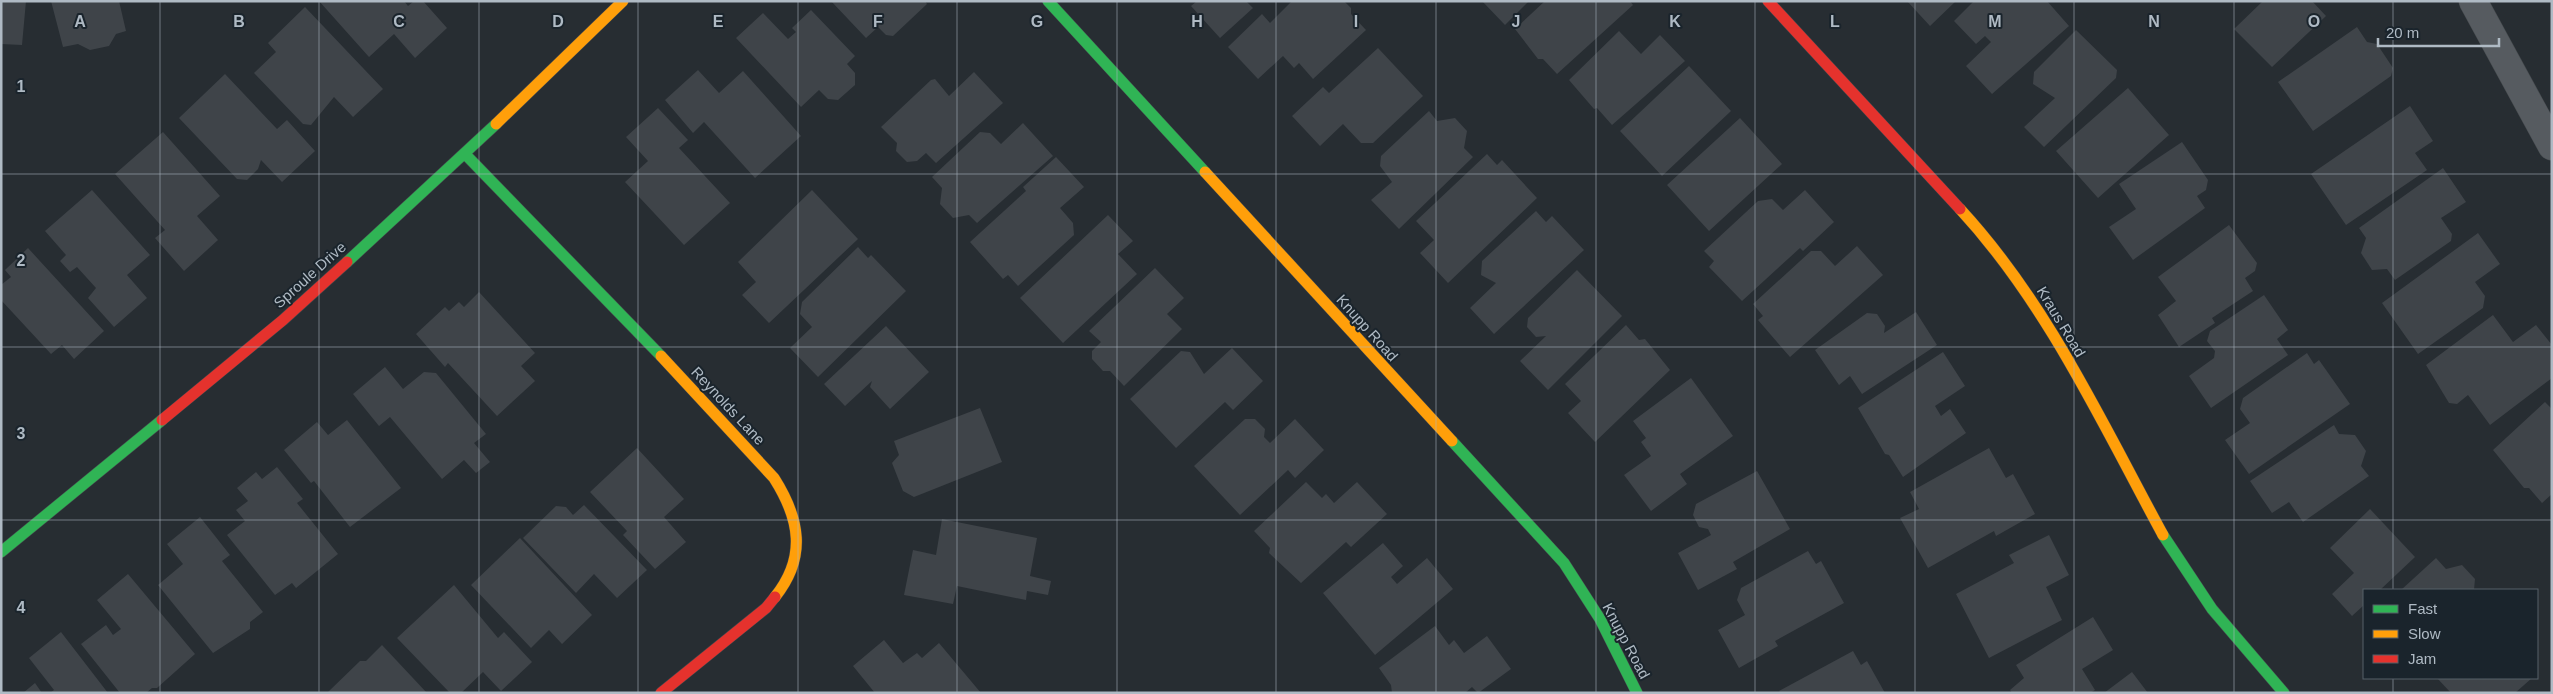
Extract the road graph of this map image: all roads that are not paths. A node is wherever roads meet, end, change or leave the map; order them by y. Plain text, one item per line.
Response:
1 (623, 1) edge
2 (1048, 1) edge
3 (1768, 1) edge
4 (2473, 1) edge
5 (2552, 146) edge
6 (465, 154) junction
7 (1, 552) edge
8 (662, 693) edge
9 (1636, 693) edge
10 (2284, 693) edge

1 - 6 street, Sproule Drive
2 - 9 street, Knupp Road
3 - 10 street, Kraus Road
4 - 5 street
6 - 7 street, Sproule Drive
6 - 8 street, Reynolds Lane

